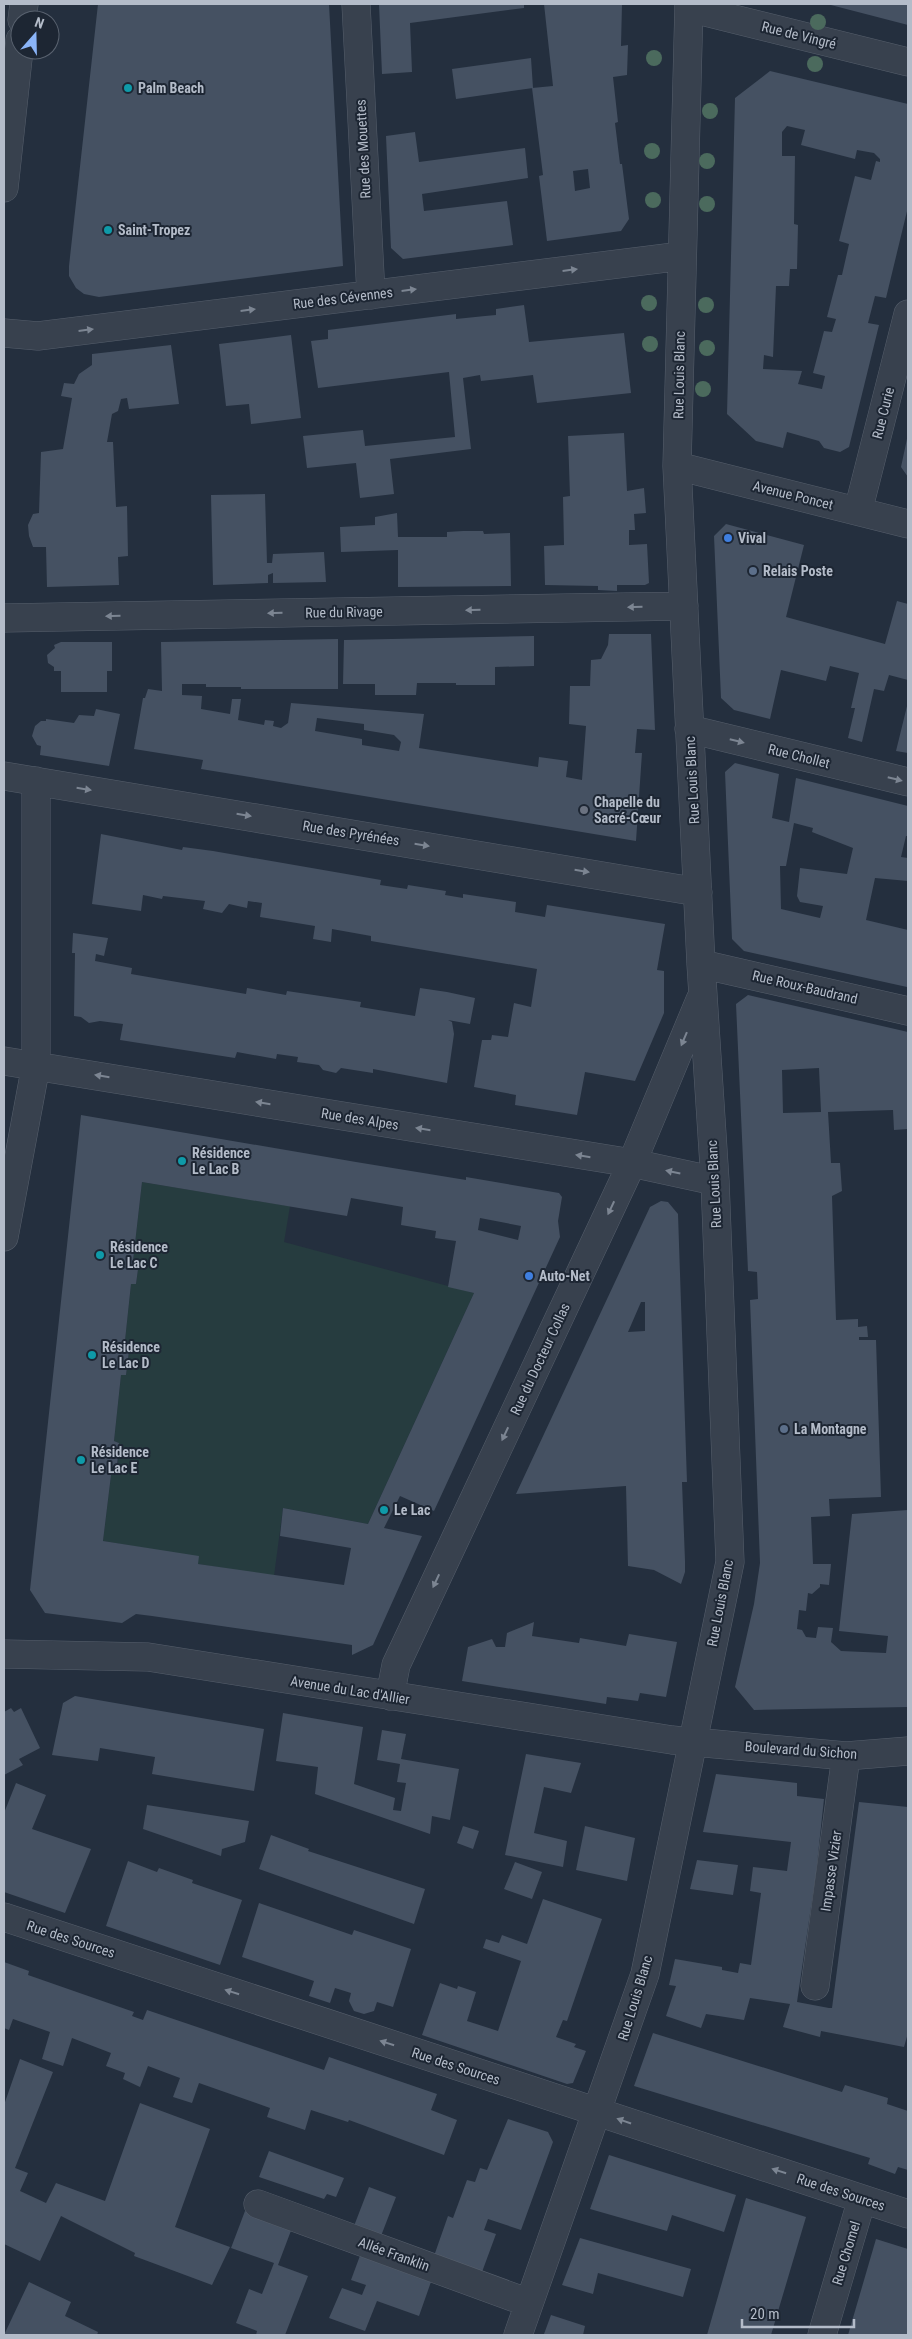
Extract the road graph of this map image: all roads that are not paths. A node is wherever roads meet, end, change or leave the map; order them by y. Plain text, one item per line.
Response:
1 (356, 4) edge
2 (689, 6) edge
3 (18, 60) edge
4 (908, 62) edge
5 (4, 188) edge
6 (682, 256) junction
7 (370, 295) junction
8 (908, 314) edge
9 (4, 333) edge
10 (678, 466) junction
11 (858, 512) junction
12 (908, 524) edge
13 (684, 606) junction
14 (4, 618) edge
15 (690, 729) junction
16 (4, 776) edge
17 (36, 781) junction
18 (908, 782) edge
19 (698, 892) junction
20 (701, 964) junction
21 (703, 994) junction
22 (908, 1011) edge
23 (4, 1061) edge
24 (36, 1065) junction
25 (632, 1163) junction
26 (715, 1181) junction
27 (4, 1237) edge
28 (4, 1654) edge
29 (390, 1696) junction
30 (694, 1741) junction
31 (908, 1751) edge
32 (846, 1756) junction
33 (4, 1917) edge
34 (815, 1986) dead end
35 (598, 2112) junction
36 (862, 2199) junction
37 (258, 2204) dead end
38 (908, 2214) edge
39 (529, 2304) junction
40 (518, 2335) edge
41 (822, 2335) edge

1 - 7 street, Rue des Mouettes
2 - 4 street, Rue de Vingré
2 - 6 street, Rue Louis Blanc
3 - 5 street
7 -> 6 street, Rue des Cévennes
6 - 10 street, Rue Louis Blanc
9 -> 7 street, Rue des Cévennes
8 - 11 street, Rue Curie
10 - 11 street, Avenue Poncet
10 - 13 street, Rue Louis Blanc
11 - 12 street, Avenue Poncet
13 -> 14 street, Rue du Rivage
13 - 15 street, Rue Louis Blanc
15 -> 18 street, Rue Chollet
15 - 19 street, Rue Louis Blanc
16 - 17 street, Rue des Pyrénées
17 -> 19 street, Rue des Pyrénées
17 - 24 street
19 - 20 street, Rue Louis Blanc
20 - 21 street, Rue Louis Blanc
20 - 22 street, Rue Roux-Baudrand
21 -> 25 street, Rue du Docteur Collas
21 - 26 street, Rue Louis Blanc
23 - 24 street, Rue des Alpes
25 -> 24 street, Rue des Alpes
24 - 27 street
26 -> 25 street, Rue des Alpes
25 -> 29 street, Rue du Docteur Collas
26 - 30 street, Rue Louis Blanc
28 - 29 street, Avenue du Lac d'Allier
29 - 30 street, Avenue du Lac d'Allier
30 - 32 street, Boulevard du Sichon
30 - 35 street, Rue Louis Blanc
31 - 32 street, Boulevard du Sichon
32 - 34 street, Impasse Vizier
35 -> 33 street, Rue des Sources
36 -> 35 street, Rue des Sources
35 - 39 street, Rue Louis Blanc
36 - 38 street, Rue des Sources
36 - 41 street, Rue Chomel
37 - 39 street, Allée Franklin
39 - 40 street, Rue Louis Blanc

